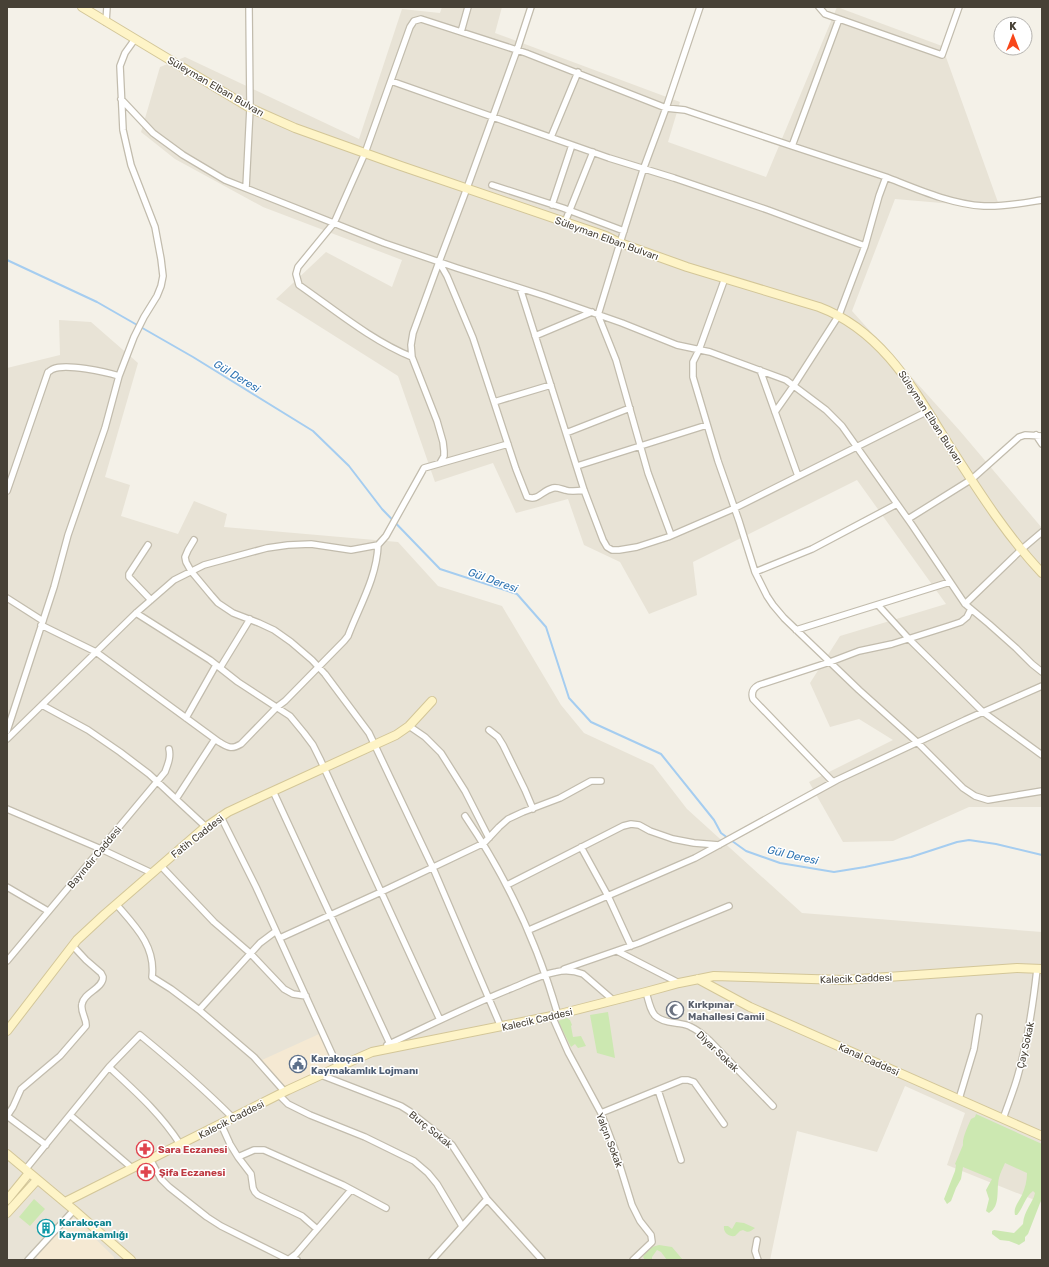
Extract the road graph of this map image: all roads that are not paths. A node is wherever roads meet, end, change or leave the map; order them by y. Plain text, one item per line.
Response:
1 (82, 7) edge
2 (107, 7) edge
3 (249, 7) edge
4 (468, 7) edge
5 (531, 7) edge
6 (700, 7) edge
7 (819, 7) edge
8 (959, 7) edge
9 (839, 19) junction
10 (106, 22) junction
11 (461, 32) junction
12 (135, 40) junction
13 (518, 50) junction
14 (578, 72) junction
15 (391, 80) junction
16 (121, 99) junction
17 (250, 108) junction
18 (666, 108) junction
19 (493, 116) junction
20 (551, 137) junction
21 (572, 145) junction
22 (792, 146) junction
23 (593, 152) junction
24 (365, 153) junction
25 (644, 170) junction
26 (886, 177) junction
27 (492, 185) dead end
28 (246, 188) junction
29 (467, 188) junction
30 (1042, 200) edge
31 (552, 205) junction
32 (569, 211) junction
33 (565, 222) junction
34 (334, 223) junction
35 (624, 231) junction
36 (620, 243) junction
37 (865, 246) junction
38 (438, 262) junction
39 (725, 278) junction
40 (520, 288) junction
41 (592, 312) junction
42 (598, 315) junction
43 (839, 315) junction
44 (535, 336) junction
45 (699, 350) junction
46 (412, 357) junction
47 (760, 370) junction
48 (119, 376) junction
49 (551, 385) junction
50 (794, 385) junction
51 (494, 402) junction
52 (630, 408) junction
53 (928, 410) junction
54 (775, 412) junction
55 (707, 425) junction
56 (566, 433) junction
57 (1039, 436) edge
58 (508, 444) junction
59 (1042, 444) edge
60 (640, 446) junction
61 (857, 446) junction
62 (440, 463) junction
63 (577, 466) junction
64 (798, 476) junction
65 (972, 479) junction
66 (584, 490) junction
67 (7, 491) edge
68 (897, 504) junction
69 (735, 508) junction
70 (908, 519) junction
71 (1042, 532) edge
72 (671, 535) junction
73 (194, 540) dead end
74 (148, 545) dead end
75 (378, 545) junction
76 (1022, 549) junction
77 (191, 570) junction
78 (755, 572) junction
79 (1042, 573) edge
80 (950, 582) junction
81 (7, 598) edge
82 (151, 600) junction
83 (965, 604) junction
84 (878, 605) junction
85 (971, 608) junction
86 (136, 613) junction
87 (250, 619) junction
88 (42, 623) junction
89 (796, 630) junction
90 (909, 639) junction
91 (96, 652) junction
92 (830, 662) junction
93 (218, 667) junction
94 (318, 667) junction
95 (1042, 672) edge
96 (1042, 686) edge
97 (432, 701) dead end
98 (42, 704) junction
99 (277, 707) junction
100 (983, 712) junction
101 (186, 718) junction
102 (409, 726) junction
103 (7, 730) edge
104 (489, 730) dead end
105 (7, 739) edge
106 (215, 739) junction
107 (917, 742) junction
108 (375, 744) junction
109 (169, 748) dead end
110 (1042, 755) edge
111 (323, 768) junction
112 (157, 781) junction
113 (601, 781) dead end
114 (833, 782) junction
115 (273, 791) junction
116 (1042, 791) edge
117 (176, 799) junction
118 (7, 809) edge
119 (533, 809) junction
120 (465, 816) dead end
121 (221, 817) junction
122 (206, 827) junction
123 (489, 838) junction
124 (484, 844) junction
125 (720, 845) junction
126 (581, 847) junction
127 (101, 849) junction
128 (161, 866) junction
129 (433, 868) junction
130 (152, 873) junction
131 (507, 885) junction
132 (7, 887) edge
133 (381, 892) junction
134 (608, 896) junction
135 (116, 904) junction
136 (729, 906) dead end
137 (48, 911) junction
138 (330, 915) junction
139 (528, 930) junction
140 (276, 931) junction
141 (280, 938) junction
142 (73, 946) junction
143 (631, 946) junction
144 (617, 951) junction
145 (250, 953) junction
146 (7, 961) edge
147 (1040, 969) edge
148 (558, 971) junction
149 (546, 974) junction
150 (698, 979) junction
151 (679, 982) junction
152 (646, 992) junction
153 (306, 996) junction
154 (489, 997) junction
155 (613, 1000) junction
156 (199, 1010) junction
157 (555, 1016) junction
158 (979, 1017) dead end
159 (440, 1020) junction
160 (501, 1027) junction
161 (7, 1031) edge
162 (390, 1044) junction
163 (372, 1052) junction
164 (109, 1067) junction
165 (338, 1067) junction
166 (321, 1075) junction
167 (658, 1090) junction
168 (282, 1094) junction
169 (959, 1099) junction
170 (773, 1106) dead end
171 (600, 1113) junction
172 (70, 1115) junction
173 (7, 1116) edge
174 (232, 1118) junction
175 (1003, 1119) junction
176 (221, 1124) junction
177 (724, 1124) dead end
178 (1042, 1136) edge
179 (180, 1144) junction
180 (46, 1145) junction
181 (7, 1154) edge
182 (238, 1158) junction
183 (150, 1160) junction
184 (681, 1160) dead end
185 (132, 1168) junction
186 (27, 1172) junction
187 (37, 1180) junction
188 (351, 1190) junction
189 (487, 1199) junction
190 (7, 1200) edge
191 (65, 1202) junction
192 (386, 1208) dead end
193 (74, 1210) junction
194 (7, 1213) edge
195 (462, 1226) junction
196 (317, 1229) junction
197 (757, 1240) dead end
198 (28, 1260) edge
199 (130, 1260) edge
200 (289, 1260) edge
201 (296, 1260) edge
202 (432, 1260) edge
203 (542, 1260) edge
204 (633, 1260) edge
205 (758, 1260) edge

1 - 10 street, Süleyman Elban Bulvarı
2 - 10 street
3 - 17 street
4 - 11 street
5 - 13 street
6 - 18 street
7 - 9 street
8 - 9 street
9 - 22 street
10 - 12 street, Süleyman Elban Bulvarı
11 - 13 street
11 - 15 street
12 - 16 street
12 - 17 street, Süleyman Elban Bulvarı
13 - 14 street
13 - 19 street
14 - 18 street
14 - 20 street
15 - 19 street
15 - 24 street
16 - 28 street
16 - 48 street
17 - 24 street, Süleyman Elban Bulvarı
17 - 28 street
18 - 22 street
18 - 25 street
19 - 20 street
19 - 29 street
20 - 21 street
21 - 23 street
21 - 31 street
22 - 26 street
23 - 25 street
23 - 32 street
24 - 29 street, Süleyman Elban Bulvarı
24 - 34 street
25 - 35 street
25 - 37 street
26 - 30 street
26 - 37 street
27 - 31 street
28 - 34 street
29 - 33 street, Süleyman Elban Bulvarı
29 - 38 street
31 - 32 street
32 - 33 street
32 - 35 street
33 - 36 street, Süleyman Elban Bulvarı
34 - 38 street
34 - 46 street
35 - 36 street
36 - 39 street, Süleyman Elban Bulvarı
36 - 42 street
37 - 43 street
38 - 40 street
38 - 46 street
38 - 51 street
39 - 43 street, Süleyman Elban Bulvarı
39 - 45 street
40 - 41 street
40 - 44 street
41 - 42 street
41 - 44 street
42 - 45 street
42 - 52 street
43 - 50 street
43 - 53 street, Süleyman Elban Bulvarı
44 - 49 street
45 - 47 street
45 - 55 street
46 - 62 street
47 - 50 street
47 - 54 street
48 - 67 street
48 - 88 street
49 - 51 street
49 - 56 street
50 - 54 street
50 - 61 street
51 - 58 street
52 - 56 street
52 - 60 street
53 - 61 street
53 - 65 street, Süleyman Elban Bulvarı
54 - 64 street
55 - 60 street
55 - 69 street
56 - 63 street
57 - 59 street
57 - 65 street
58 - 62 street
58 - 66 street
60 - 63 street
60 - 72 street
61 - 64 street
61 - 68 street
62 - 75 street
63 - 66 street
64 - 69 street
65 - 70 street
65 - 76 street, Süleyman Elban Bulvarı
66 - 72 street
68 - 70 street
68 - 78 street
69 - 72 street
69 - 78 street
70 - 80 street
71 - 76 street
73 - 77 street
74 - 82 street
75 - 77 street
75 - 94 street
76 - 79 street, Süleyman Elban Bulvarı
76 - 83 street
77 - 82 street
77 - 87 street
78 - 89 street
80 - 83 street
80 - 84 street
81 - 88 street
82 - 86 street
83 - 85 street
84 - 89 street
84 - 90 street
85 - 90 street
85 - 95 street
86 - 91 street
86 - 93 street
87 - 93 street
87 - 94 street
88 - 91 street
88 - 103 street
89 - 92 street
90 - 92 street
90 - 100 street
91 - 98 street
91 - 101 street
92 - 107 street
92 - 114 street
93 - 99 street
93 - 101 street
94 - 99 street
94 - 108 street
96 - 100 street
97 - 102 street, Fatih Caddesi
98 - 105 street
98 - 112 street
99 - 106 street
99 - 111 street
100 - 107 street
100 - 110 street
101 - 106 street
102 - 108 street, Fatih Caddesi
102 - 123 street
104 - 119 street
106 - 117 street
107 - 114 street
107 - 116 street
108 - 111 street, Fatih Caddesi
108 - 129 street
109 - 112 street, Bayındır Caddesi
111 - 115 street, Fatih Caddesi
111 - 133 street
112 - 117 street
112 - 127 street, Bayındır Caddesi
113 - 119 street
114 - 125 street
115 - 121 street, Fatih Caddesi
115 - 138 street
117 - 122 street
118 - 127 street
119 - 123 street
120 - 124 street, Yalçın Sokak
121 - 122 street, Fatih Caddesi
121 - 140 street
122 - 128 street, Fatih Caddesi
123 - 124 street
124 - 129 street
124 - 131 street, Yalçın Sokak
125 - 126 street
125 - 134 street
126 - 131 street
126 - 134 street
127 - 130 street
127 - 137 street, Bayındır Caddesi
128 - 130 street, Fatih Caddesi
128 - 145 street
129 - 133 street
129 - 154 street
130 - 135 street, Fatih Caddesi
131 - 139 street, Yalçın Sokak
132 - 137 street
133 - 138 street
133 - 159 street
134 - 139 street
134 - 143 street
135 - 142 street, Fatih Caddesi
135 - 156 street
136 - 143 street
137 - 146 street, Bayındır Caddesi
138 - 141 street
138 - 162 street
139 - 149 street, Yalçın Sokak
140 - 141 street
140 - 145 street
141 - 153 street
142 - 161 street, Fatih Caddesi
142 - 173 street
143 - 144 street
144 - 148 street
144 - 151 street
145 - 153 street
145 - 156 street
147 - 150 street, Kalecik Caddesi
147 - 175 street, Çay Sokak
148 - 149 street
148 - 155 street
149 - 154 street
149 - 157 street, Yalçın Sokak
150 - 151 street, Kalecik Caddesi
150 - 169 street, Kanal Caddesi
151 - 152 street, Kalecik Caddesi
152 - 155 street, Kalecik Caddesi
152 - 170 street, Diyar Sokak
153 - 165 street
154 - 159 street
154 - 160 street
155 - 157 street, Kalecik Caddesi
156 - 168 street
157 - 160 street, Kalecik Caddesi
157 - 171 street, Yalçın Sokak
158 - 169 street
159 - 162 street
160 - 163 street, Kalecik Caddesi
162 - 163 street
163 - 165 street, Kalecik Caddesi
164 - 172 street
164 - 174 street
164 - 179 street
165 - 166 street, Kalecik Caddesi
166 - 168 street, Kalecik Caddesi
166 - 189 street, Burç Sokak
167 - 171 street
167 - 177 street
167 - 184 street
168 - 174 street, Kalecik Caddesi
168 - 195 street
169 - 175 street, Kanal Caddesi
171 - 204 street, Yalçın Sokak
172 - 180 street
172 - 185 street
173 - 180 street
174 - 176 street, Kalecik Caddesi
175 - 178 street, Kanal Caddesi
176 - 179 street, Kalecik Caddesi
176 - 182 street
179 - 183 street, Kalecik Caddesi
180 - 186 street
181 - 186 street
182 - 188 street
182 - 196 street
183 - 185 street, Kalecik Caddesi
183 - 200 street
185 - 191 street, Kalecik Caddesi
186 - 187 street
186 - 190 street
187 - 191 street
187 - 194 street
188 - 192 street
188 - 196 street
189 - 195 street
189 - 203 street, Burç Sokak
191 - 193 street
193 - 198 street
193 - 199 street
195 - 202 street
196 - 200 street
197 - 205 street
200 - 201 street

